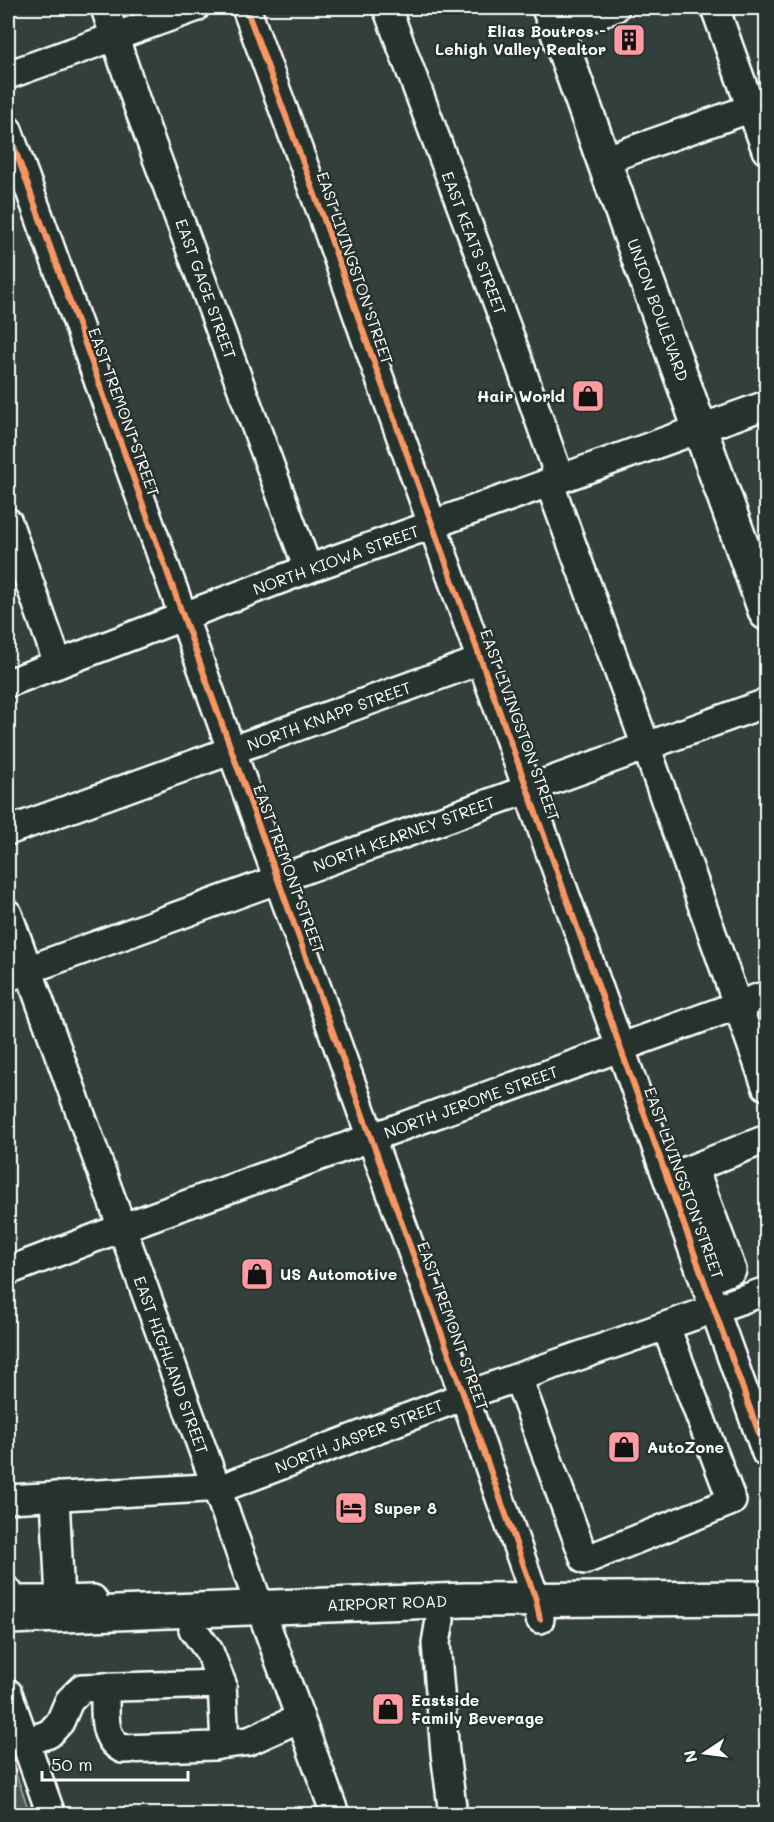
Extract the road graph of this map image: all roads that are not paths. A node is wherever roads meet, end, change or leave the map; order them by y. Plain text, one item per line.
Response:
1 (105, 8) edge
2 (195, 8) edge
3 (246, 8) edge
4 (387, 8) edge
5 (615, 8) edge
6 (715, 8) edge
7 (553, 19) edge
8 (115, 36) junction
9 (8, 75) edge
10 (759, 106) edge
11 (8, 130) edge
12 (766, 150) edge
13 (604, 160) junction
14 (766, 405) edge
15 (701, 429) junction
16 (555, 481) junction
17 (8, 522) edge
18 (433, 525) junction
19 (308, 569) junction
20 (766, 612) edge
21 (182, 618) junction
22 (482, 660) junction
23 (58, 664) junction
24 (8, 683) edge
25 (766, 703) edge
26 (646, 746) junction
27 (232, 751) junction
28 (529, 789) junction
29 (8, 831) edge
30 (278, 879) junction
31 (8, 914) edge
32 (17, 974) edge
33 (766, 995) edge
34 (737, 1005) junction
35 (621, 1047) junction
36 (766, 1086) edge
37 (371, 1138) junction
38 (766, 1139) edge
39 (694, 1168) junction
40 (668, 1178) junction
41 (121, 1228) junction
42 (8, 1271) edge
43 (705, 1281) junction
44 (766, 1291) edge
45 (715, 1310) junction
46 (666, 1327) junction
47 (518, 1378) junction
48 (464, 1396) junction
49 (759, 1410) edge
50 (766, 1453) edge
51 (216, 1487) junction
52 (55, 1496) junction
53 (8, 1499) edge
54 (585, 1560) junction
55 (766, 1598) edge
56 (596, 1599) junction
57 (60, 1600) junction
58 (538, 1609) junction
59 (17, 1612) edge
60 (95, 1615) junction
61 (262, 1617) junction
62 (766, 1617) edge
63 (440, 1620) junction
64 (193, 1629) junction
65 (222, 1684) junction
66 (105, 1687) junction
67 (8, 1693) edge
68 (300, 1718) junction
69 (25, 1742) junction
70 (225, 1744) junction
71 (51, 1815) edge
72 (335, 1815) edge
73 (453, 1815) edge

1 - 8 street, EAST GAGE STREET
2 - 8 street
3 - 18 street, EAST LIVINGSTON STREET
4 - 16 street, EAST KEATS STREET
5 - 7 street
6 - 10 street
7 - 13 main road, UNION BOULEVARD
8 - 9 street
8 - 19 street, EAST GAGE STREET
10 - 12 street
10 - 13 street
11 - 21 street, EAST TREMONT STREET
13 - 15 main road, UNION BOULEVARD
14 - 15 street, NORTH KIOWA STREET
15 - 16 street, NORTH KIOWA STREET
15 - 20 main road, UNION BOULEVARD
16 - 18 street, NORTH KIOWA STREET
16 - 26 street, EAST KEATS STREET
17 - 23 street
18 - 19 street, NORTH KIOWA STREET
18 - 22 street, EAST LIVINGSTON STREET
19 - 21 street, NORTH KIOWA STREET
21 - 23 street, NORTH KIOWA STREET
21 - 27 street, EAST TREMONT STREET
22 - 27 street, NORTH KNAPP STREET
22 - 28 street, EAST LIVINGSTON STREET
23 - 24 street, NORTH KIOWA STREET
25 - 26 street, NORTH KEARNEY STREET
26 - 28 street, NORTH KEARNEY STREET
26 - 34 street, EAST KEATS STREET
27 - 29 street, NORTH KNAPP STREET
27 - 30 street, EAST TREMONT STREET
28 - 30 street, NORTH KEARNEY STREET
28 - 35 street, EAST LIVINGSTON STREET
30 - 32 street, NORTH KEARNEY STREET
30 - 37 street, EAST TREMONT STREET
31 - 32 street, EAST HIGHLAND STREET
32 - 41 street, EAST HIGHLAND STREET
33 - 34 street, NORTH JEROME STREET
34 - 35 street, NORTH JEROME STREET
34 - 36 street
35 - 37 street, NORTH JEROME STREET
35 - 40 street, EAST LIVINGSTON STREET
37 - 41 street, NORTH JEROME STREET
37 - 48 street, EAST TREMONT STREET
38 - 39 street
39 - 40 street
39 - 43 street
40 - 43 street, EAST LIVINGSTON STREET
41 - 42 street, NORTH JEROME STREET
41 - 51 street, EAST HIGHLAND STREET
43 - 45 street, EAST LIVINGSTON STREET
44 - 45 street, NORTH JASPER STREET
45 - 46 street, NORTH JASPER STREET
45 - 49 street, EAST LIVINGSTON STREET
46 - 47 street, NORTH JASPER STREET
46 - 54 street
47 - 48 street, NORTH JASPER STREET
47 - 54 street
48 - 51 street, NORTH JASPER STREET
48 - 58 street, EAST TREMONT STREET
49 - 50 street, EAST LIVINGSTON STREET
51 - 52 street, NORTH JASPER STREET
51 - 61 street, EAST HIGHLAND STREET
52 - 53 street, NORTH JASPER STREET
52 - 57 street
54 - 56 street
55 - 56 main road, AIRPORT ROAD
56 - 58 main road, AIRPORT ROAD
57 - 59 street
57 - 60 street
58 - 61 main road, AIRPORT ROAD
58 - 62 main road, AIRPORT ROAD
58 - 63 main road, AIRPORT ROAD
59 - 60 main road, AIRPORT ROAD
59 - 64 main road, AIRPORT ROAD
60 - 61 main road, AIRPORT ROAD
61 - 63 main road, AIRPORT ROAD
61 - 64 main road, AIRPORT ROAD
61 - 68 street, EAST HIGHLAND STREET
63 - 73 street
64 - 65 street
65 - 66 street
65 - 70 street
66 - 69 street
66 - 70 street
67 - 69 street
68 - 70 street
68 - 72 street, EAST HIGHLAND STREET
69 - 71 street

